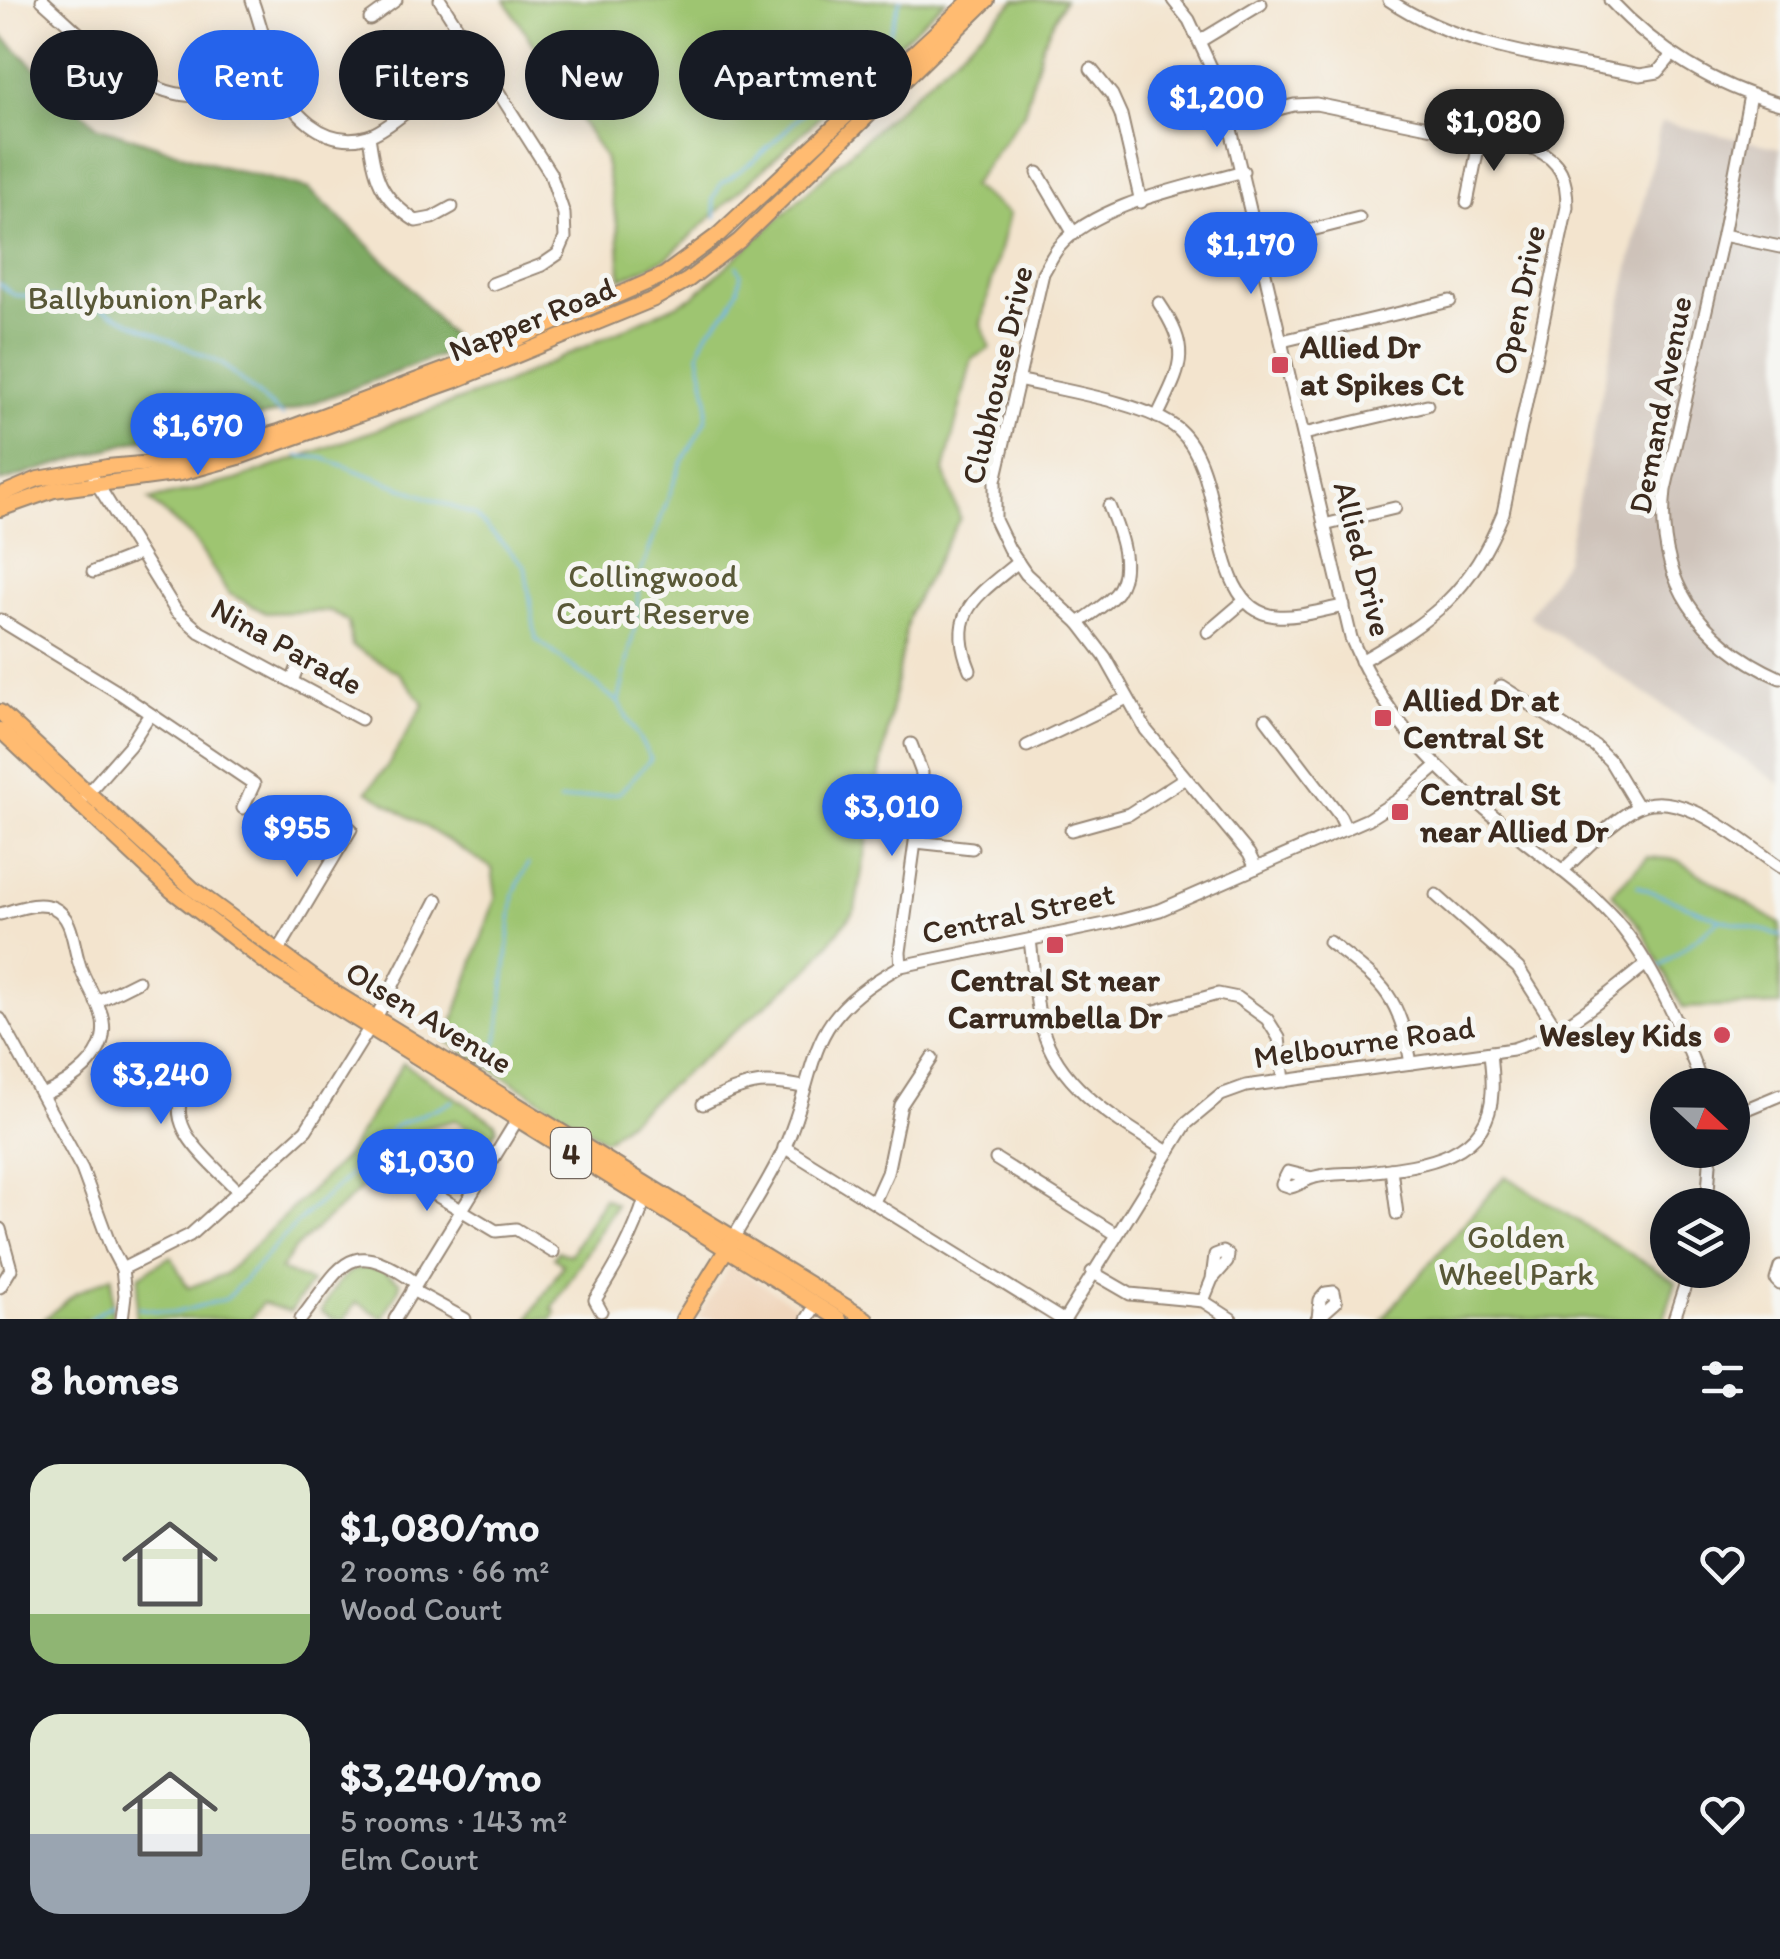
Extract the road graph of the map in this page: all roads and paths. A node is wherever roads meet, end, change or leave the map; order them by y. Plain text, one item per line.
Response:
1 (42, 0) edge
2 (252, 0) edge
3 (396, 0) edge
4 (440, 0) edge
5 (971, 0) edge
6 (987, 0) edge
7 (1173, 0) edge
8 (1390, 0) edge
9 (1610, 0) edge
10 (1261, 4) dead end
11 (370, 19) dead end
12 (261, 30) edge
13 (457, 30) edge
14 (1200, 41) junction
15 (1672, 54) junction
16 (1091, 69) dead end
17 (178, 92) edge
18 (1750, 95) junction
19 (1780, 104) edge
20 (505, 106) edge
21 (302, 120) edge
22 (396, 120) edge
23 (1230, 120) junction
24 (369, 136) junction
25 (1480, 138) junction
26 (1243, 170) junction
27 (1038, 173) dead end
28 (1141, 202) junction
29 (1467, 202) dead end
30 (452, 207) dead end
31 (1359, 218) dead end
32 (1074, 234) junction
33 (1722, 234) junction
34 (1260, 243) junction
35 (1780, 247) edge
36 (492, 284) dead end
37 (1450, 301) dead end
38 (1159, 302) dead end
39 (1282, 341) junction
40 (1018, 380) junction
41 (1427, 405) dead end
42 (1156, 417) junction
43 (1304, 434) junction
44 (90, 470) junction
45 (96, 485) junction
46 (0, 495) edge
47 (1110, 506) dead end
48 (0, 508) edge
49 (1395, 508) dead end
50 (1324, 525) junction
51 (139, 554) junction
52 (1018, 562) junction
53 (93, 572) dead end
54 (1243, 602) junction
55 (1344, 606) junction
56 (0, 620) edge
57 (1079, 623) junction
58 (1208, 632) dead end
59 (300, 658) dead end
60 (1361, 662) junction
61 (970, 670) dead end
62 (1780, 678) edge
63 (292, 681) junction
64 (1501, 686) dead end
65 (1127, 698) junction
66 (0, 712) edge
67 (150, 714) junction
68 (1266, 718) dead end
69 (361, 719) dead end
70 (0, 730) edge
71 (910, 744) dead end
72 (1027, 746) dead end
73 (1438, 766) junction
74 (1185, 778) junction
75 (83, 798) junction
76 (1637, 806) junction
77 (243, 808) dead end
78 (351, 829) dead end
79 (1346, 829) junction
80 (1071, 830) dead end
81 (916, 842) junction
82 (972, 848) dead end
83 (1780, 866) edge
84 (1256, 868) junction
85 (1562, 871) junction
86 (1436, 895) dead end
87 (437, 900) dead end
88 (0, 914) edge
89 (1030, 940) junction
90 (1328, 942) dead end
91 (277, 953) junction
92 (901, 966) junction
93 (1645, 966) junction
94 (138, 982) dead end
95 (96, 1002) junction
96 (1148, 1014) dead end
97 (0, 1019) edge
98 (373, 1022) junction
99 (1558, 1031) junction
100 (1490, 1052) junction
101 (216, 1058) dead end
102 (932, 1058) dead end
103 (1410, 1063) junction
104 (1695, 1068) edge
105 (1284, 1081) junction
106 (803, 1088) junction
107 (42, 1094) junction
108 (1780, 1095) edge
109 (703, 1104) dead end
110 (1750, 1108) edge
111 (516, 1120) junction
112 (784, 1147) junction
113 (1168, 1152) junction
114 (996, 1159) dead end
115 (1391, 1169) junction
116 (1312, 1178) dead end
117 (429, 1184) dead end
118 (240, 1192) junction
119 (646, 1200) junction
120 (874, 1202) junction
121 (460, 1211) junction
122 (1397, 1214) dead end
123 (0, 1228) edge
124 (703, 1234) junction
125 (1116, 1234) junction
126 (730, 1243) junction
127 (549, 1245) dead end
128 (1780, 1267) edge
129 (122, 1269) junction
130 (1092, 1272) junction
131 (1212, 1279) dead end
132 (706, 1280) junction
133 (1780, 1284) edge
134 (0, 1287) edge
135 (414, 1287) junction
136 (1684, 1288) edge
137 (1203, 1301) junction
138 (816, 1304) junction
139 (601, 1311) dead end
140 (122, 1319) edge
141 (300, 1319) edge
142 (394, 1319) edge
143 (465, 1319) edge
144 (682, 1319) edge
145 (807, 1319) edge
146 (839, 1319) edge
147 (866, 1319) edge
148 (1063, 1319) edge
149 (1231, 1319) edge
150 (1674, 1319) edge

1 - 17 street
2 - 12 street
3 - 11 street
4 - 13 street
5 - 44 main road, Napper Road
6 - 45 main road, Napper Road
7 - 14 street, Allied Drive
8 - 15 street
9 - 15 street
10 - 14 street
14 - 23 street, Allied Drive
15 - 18 street
16 - 28 street
18 - 19 street
18 - 33 street, Demand Avenue
20 - 36 street
21 - 24 street
22 - 24 street
23 - 25 street, Open Drive
23 - 26 street, Allied Drive
24 - 30 street
25 - 29 street
25 - 60 street, Open Drive
26 - 28 street, Clubhouse Drive
26 - 34 street, Allied Drive
27 - 32 street
28 - 32 street, Clubhouse Drive
31 - 34 street
32 - 40 street, Clubhouse Drive
33 - 35 street
33 - 62 street, Demand Avenue
34 - 39 street, Allied Drive
37 - 39 street
38 - 42 street
39 - 43 street, Allied Drive
40 - 42 street
40 - 52 street, Clubhouse Drive
41 - 43 street
42 - 54 street
43 - 50 street, Allied Drive
44 - 45 street, Nina Parade
44 - 46 main road, Napper Road
45 - 48 main road, Napper Road
45 - 51 street, Nina Parade
47 - 57 street
49 - 50 street
50 - 55 street, Allied Drive
51 - 53 street
51 - 63 street, Nina Parade
52 - 57 street, Clubhouse Drive
52 - 61 street
54 - 55 street
54 - 58 street
55 - 60 street, Allied Drive
56 - 67 street
57 - 65 street, Clubhouse Drive
59 - 63 street
60 - 73 street, Allied Drive
63 - 69 street, Nina Parade
64 - 76 street
65 - 72 street
65 - 74 street, Clubhouse Drive
66 - 75 main road, Olsen Avenue / 4
67 - 75 street
67 - 77 street
68 - 79 street
70 - 75 main road, Olsen Avenue / 4
71 - 81 street
73 - 79 street, Central Street
73 - 85 street, Allied Drive
74 - 80 street
74 - 84 street, Clubhouse Drive
75 - 91 main road, Olsen Avenue / 4
75 - 98 main road, Olsen Avenue / 4
76 - 83 street
76 - 85 street
78 - 91 street
79 - 84 street, Central Street
81 - 82 street
81 - 92 street
84 - 89 street, Central Street
85 - 93 street, Allied Drive
86 - 99 street
87 - 98 street
88 - 95 street
89 - 92 street, Central Street
89 - 113 street
90 - 103 street
91 - 98 main road, Olsen Avenue / 4
92 - 106 street, Central Street
93 - 99 street, Melbourne Road
93 - 104 street, Allied Drive
94 - 95 street
95 - 107 street
96 - 105 street
97 - 107 street
98 - 111 main road, Olsen Avenue / 4
98 - 118 street
98 - 126 main road, Olsen Avenue / 4
99 - 100 street, Melbourne Road
100 - 103 street, Melbourne Road
100 - 115 street
101 - 118 street
102 - 120 street
103 - 105 street, Melbourne Road
105 - 113 street, Melbourne Road
106 - 109 street
106 - 112 street, Central Street
107 - 129 street
108 - 110 street
111 - 119 main road, Olsen Avenue / 4
111 - 121 street
112 - 120 street, Melbourne Road
112 - 126 street, Central Street
113 - 125 street, Melbourne Road
114 - 125 street
115 - 116 street
115 - 122 street
117 - 121 street
118 - 129 street
119 - 124 main road, Olsen Avenue / 4
119 - 139 street
120 - 148 street, Melbourne Road
121 - 127 street
121 - 135 street
123 - 134 street
124 - 126 main road, Olsen Avenue / 4
124 - 132 main road
125 - 130 street, Melbourne Road
126 - 132 main road, Central Street
126 - 138 main road, Olsen Avenue / 4
126 - 147 main road, Olsen Avenue / 4
128 - 133 street
129 - 140 street
130 - 137 street
130 - 148 street, Melbourne Road
131 - 137 street
132 - 144 main road, Central Street
135 - 141 street
135 - 142 street
135 - 143 street
136 - 150 street
137 - 149 street
138 - 145 street
138 - 146 main road, Olsen Avenue / 4

